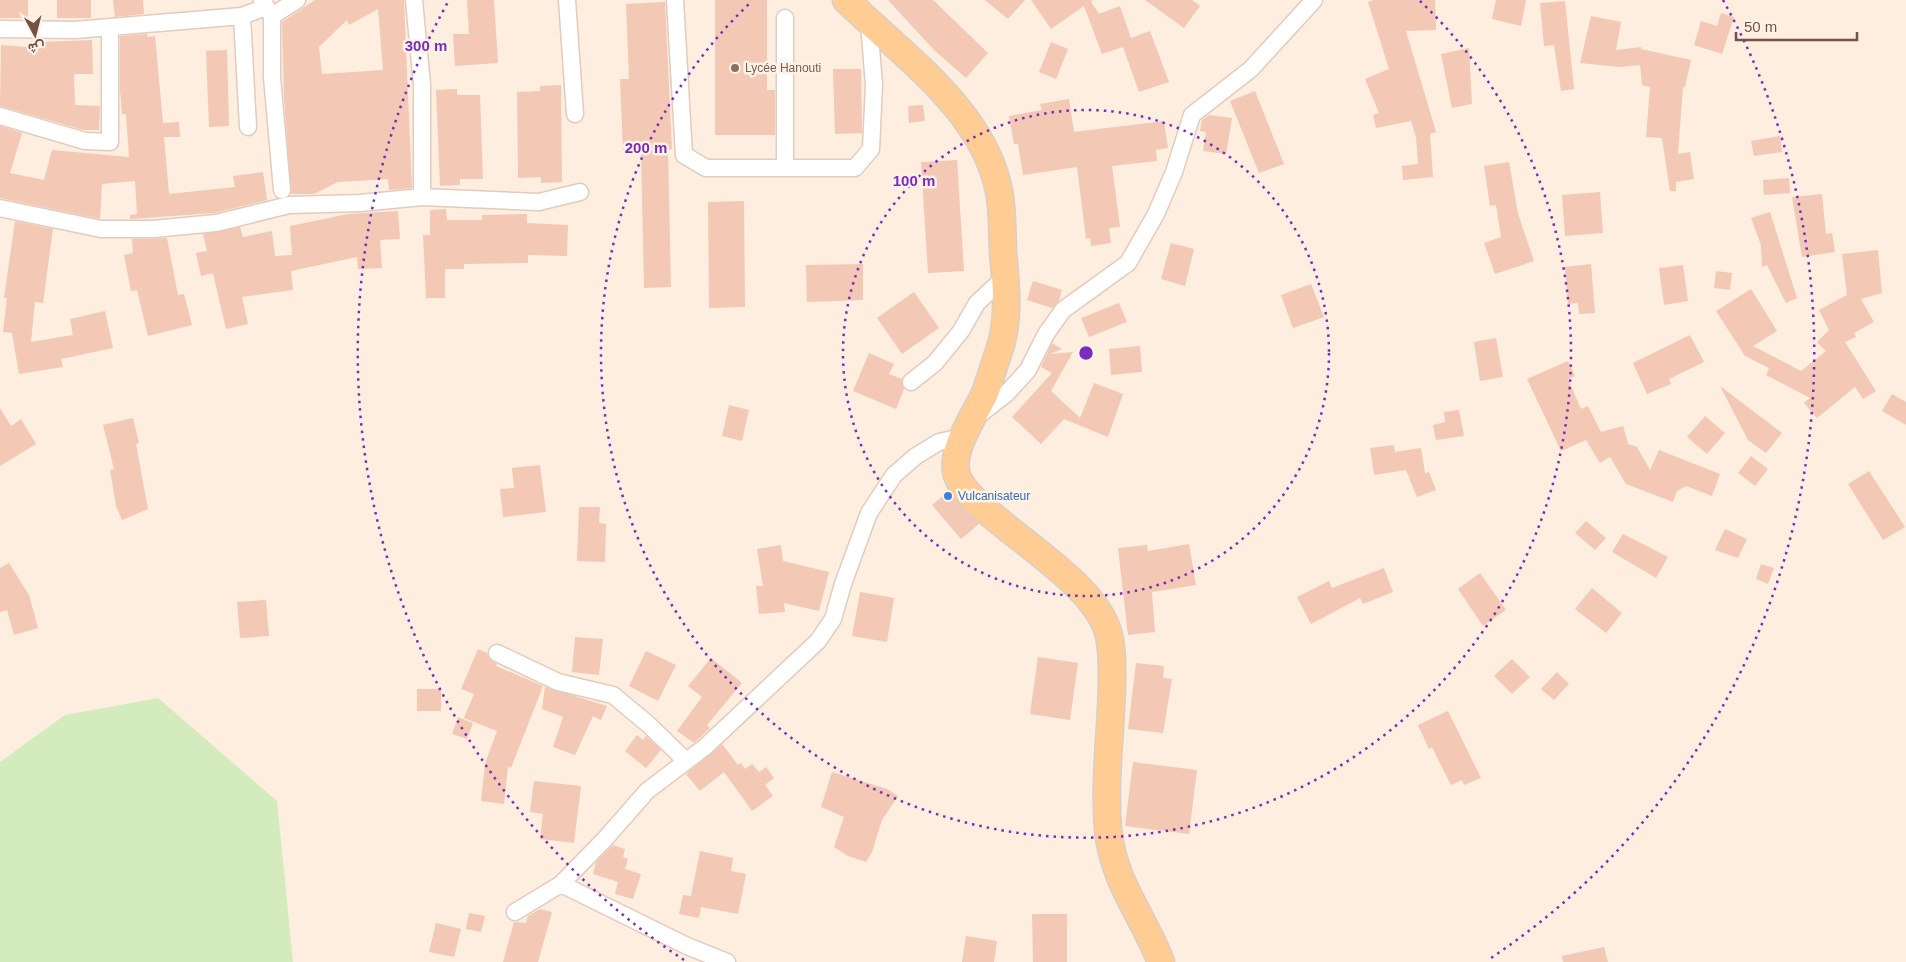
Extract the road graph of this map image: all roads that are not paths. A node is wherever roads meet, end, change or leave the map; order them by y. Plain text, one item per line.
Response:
1 (296, 0) edge
2 (414, 0) edge
3 (567, 0) edge
4 (675, 0) edge
5 (846, 0) edge
6 (1314, 0) edge
7 (267, 7) edge
8 (242, 16) junction
9 (785, 18) dead end
10 (869, 23) junction
11 (110, 27) junction
12 (0, 29) edge
13 (575, 114) dead end
14 (0, 116) edge
15 (248, 127) dead end
16 (785, 168) junction
17 (282, 190) dead end
18 (580, 192) dead end
19 (422, 197) junction
20 (0, 208) edge
21 (1005, 277) junction
22 (911, 382) dead end
23 (968, 428) junction
24 (497, 653) dead end
25 (686, 761) junction
26 (561, 884) junction
27 (515, 912) dead end
28 (727, 962) edge
29 (1161, 962) edge

1 - 7 street
2 - 19 street
3 - 13 street
4 - 16 street
5 - 10 main road
6 - 23 street
7 - 8 street
7 - 17 street
8 - 11 street
8 - 15 street
9 - 16 street
10 - 16 street
10 - 21 main road
11 - 12 street
11 - 14 street
18 - 19 street
19 - 20 street
21 - 22 street
21 - 23 main road
23 - 25 street
23 - 29 main road
24 - 25 street
25 - 26 street
26 - 27 street
26 - 28 street

